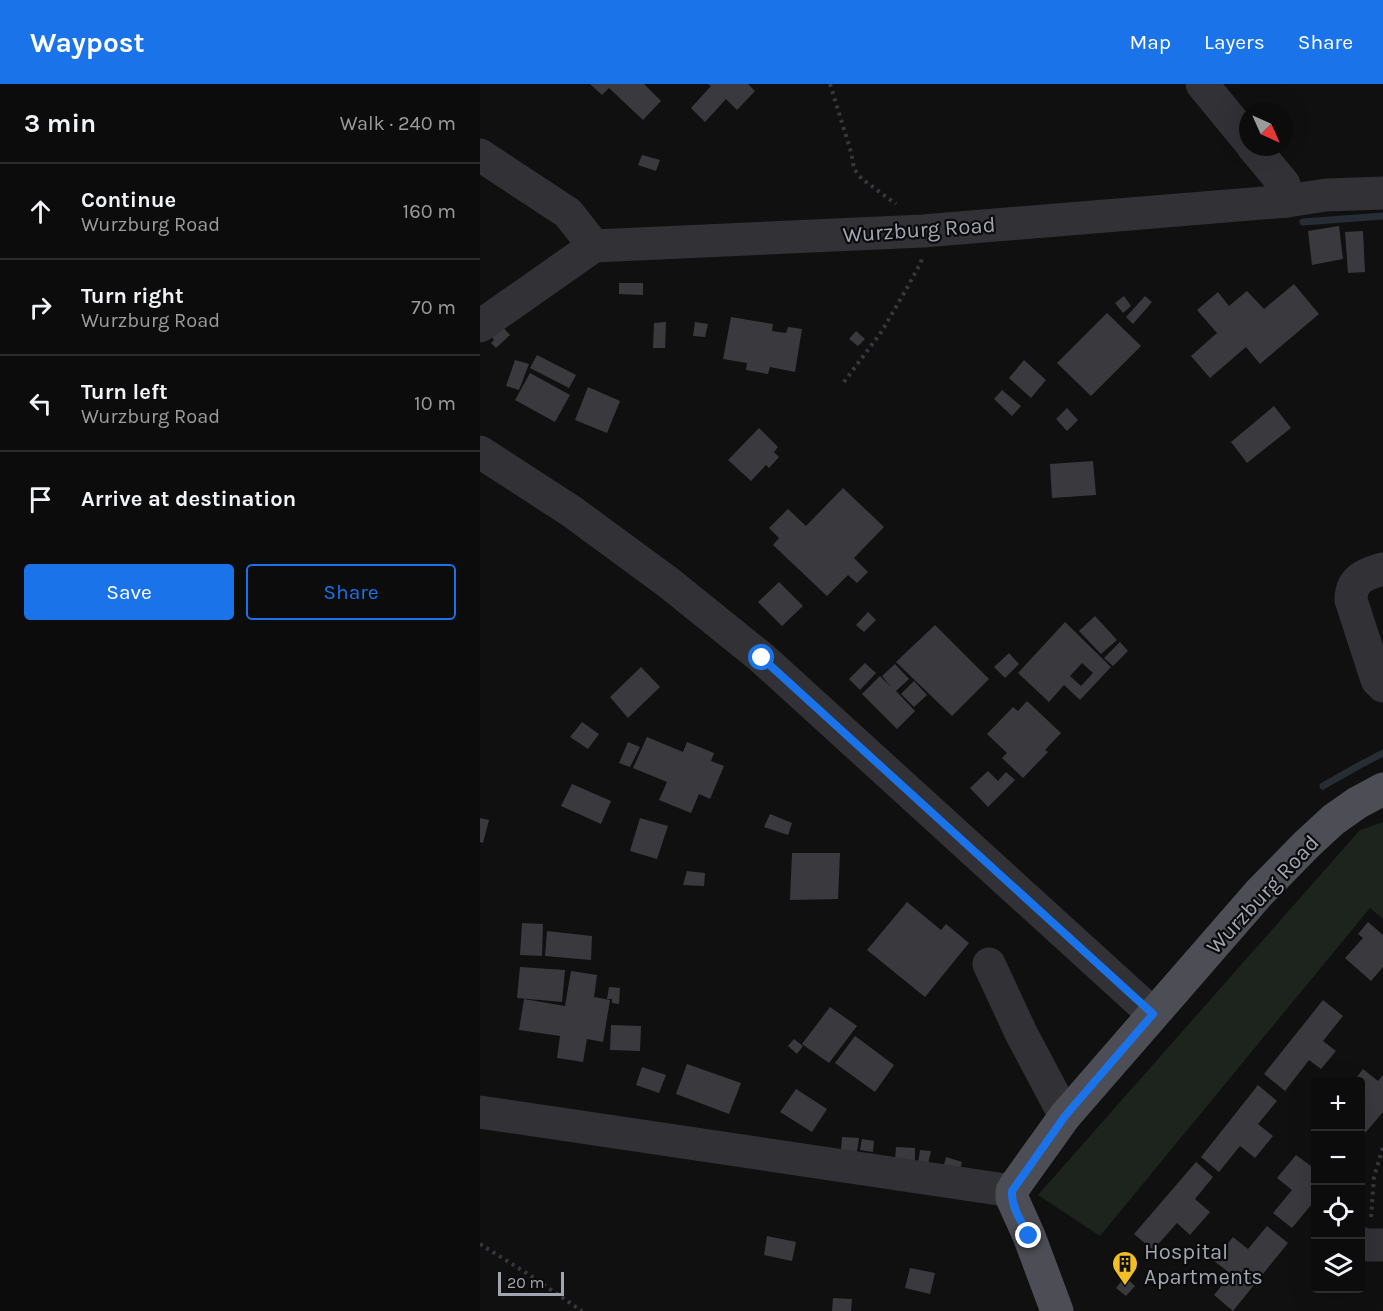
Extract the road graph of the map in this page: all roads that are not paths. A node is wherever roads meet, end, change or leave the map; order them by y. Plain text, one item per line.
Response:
1 (1202, 84) edge
2 (1239, 129) edge
3 (480, 155) edge
4 (1261, 156) edge
5 (1383, 193) edge
6 (1287, 201) junction
7 (594, 246) junction
8 (480, 326) edge
9 (480, 452) edge
10 (1383, 569) edge
11 (1383, 686) edge
12 (1383, 789) edge
13 (989, 964) dead end
14 (1153, 1014) junction
15 (480, 1112) edge
16 (1065, 1116) junction
17 (1012, 1191) junction
18 (1057, 1311) edge

1 - 2 street
3 - 7 street
4 - 6 street
5 - 6 street, Wurzburg Road
6 - 7 street, Wurzburg Road
7 - 8 street
9 - 14 street
10 - 11 street
12 - 14 main road, Wurzburg Road
13 - 16 street
14 - 16 main road, Wurzburg Road
15 - 17 street
16 - 17 main road, Wurzburg Road
17 - 18 main road

